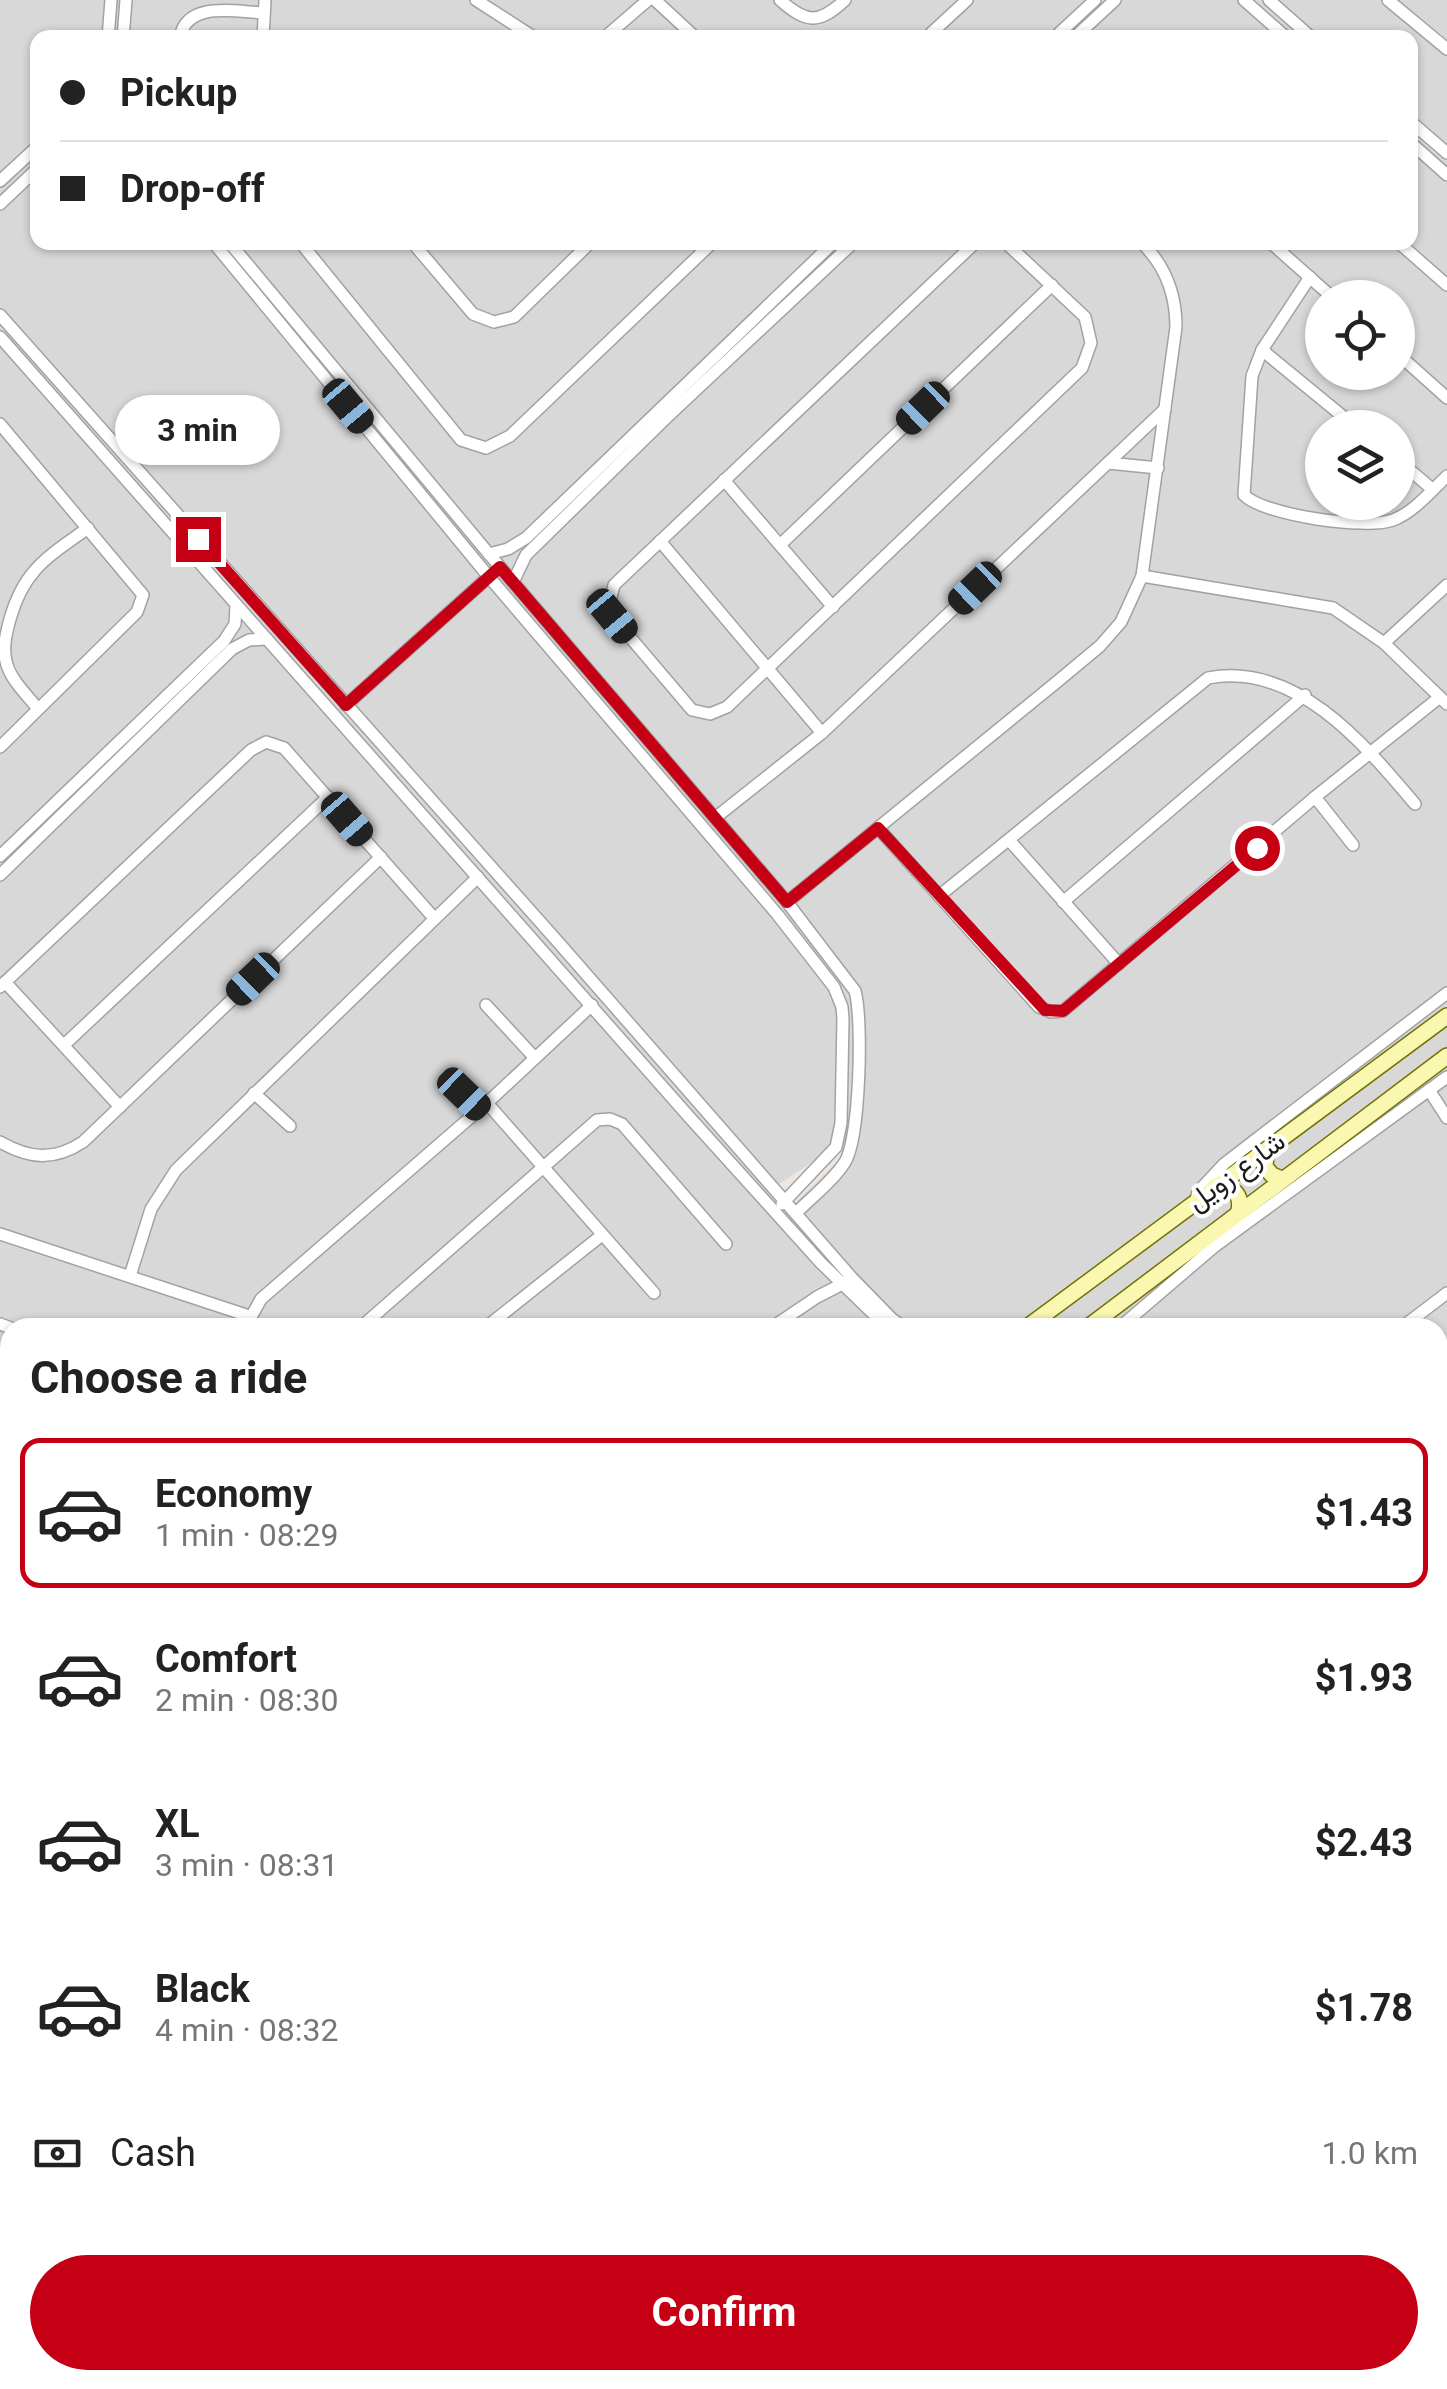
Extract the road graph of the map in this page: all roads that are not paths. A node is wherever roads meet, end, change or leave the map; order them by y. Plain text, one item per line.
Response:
1 (111, 0) edge
2 (126, 0) edge
3 (476, 0) edge
4 (648, 0) edge
5 (655, 0) edge
6 (780, 0) edge
7 (845, 0) edge
8 (967, 0) edge
9 (1094, 0) edge
10 (1115, 0) edge
11 (1244, 0) edge
12 (1269, 0) edge
13 (1388, 0) edge
14 (264, 7) edge
15 (109, 30) edge
16 (124, 30) edge
17 (182, 30) edge
18 (523, 30) edge
19 (613, 30) edge
20 (687, 30) edge
21 (935, 30) edge
22 (1062, 30) edge
23 (1083, 30) edge
24 (1278, 30) edge
25 (1303, 30) edge
26 (1447, 50) edge
27 (1418, 128) edge
28 (1418, 149) edge
29 (30, 153) edge
30 (1447, 153) edge
31 (1447, 175) edge
32 (30, 176) edge
33 (0, 181) edge
34 (0, 204) edge
35 (220, 250) edge
36 (235, 250) edge
37 (309, 250) edge
38 (419, 250) edge
39 (583, 250) edge
40 (704, 250) edge
41 (830, 250) edge
42 (841, 250) edge
43 (968, 250) edge
44 (1014, 250) edge
45 (1147, 250) edge
46 (1279, 250) edge
47 (1407, 250) edge
48 (824, 261) junction
49 (1310, 277) junction
50 (1313, 280) edge
51 (1052, 285) junction
52 (1447, 286) edge
53 (0, 315) edge
54 (0, 337) edge
55 (1262, 350) junction
56 (1415, 369) edge
57 (1447, 398) edge
58 (1164, 409) junction
59 (1336, 410) edge
60 (0, 424) edge
61 (399, 456) junction
62 (1108, 463) junction
63 (1158, 468) junction
64 (1415, 474) edge
65 (1447, 476) edge
66 (724, 480) junction
67 (1432, 489) junction
68 (88, 528) junction
69 (660, 541) junction
70 (530, 543) junction
71 (780, 545) junction
72 (489, 554) junction
73 (500, 567) junction
74 (1142, 576) junction
75 (489, 577) junction
76 (513, 582) junction
77 (1446, 586) edge
78 (236, 604) junction
79 (832, 607) junction
80 (268, 639) junction
81 (1384, 643) junction
82 (228, 645) junction
83 (768, 669) junction
84 (1304, 695) junction
85 (614, 700) junction
86 (1444, 700) edge
87 (346, 705) junction
88 (38, 709) junction
89 (602, 710) junction
90 (145, 718) junction
91 (154, 728) junction
92 (822, 733) junction
93 (0, 748) edge
94 (1371, 752) junction
95 (75, 796) junction
96 (1315, 797) junction
97 (328, 798) junction
98 (1416, 804) dead end
99 (715, 818) junction
100 (878, 828) junction
101 (1009, 840) junction
102 (1354, 844) dead end
103 (0, 856) edge
104 (381, 857) junction
105 (0, 875) edge
106 (478, 877) junction
107 (939, 896) junction
108 (787, 902) junction
109 (1063, 902) junction
110 (434, 918) junction
111 (558, 942) junction
112 (546, 952) junction
113 (1119, 964) junction
114 (3, 985) edge
115 (1447, 993) edge
116 (592, 1005) junction
117 (1430, 1005) junction
118 (486, 1006) dead end
119 (1444, 1018) edge
120 (64, 1045) junction
121 (1447, 1056) edge
122 (535, 1058) junction
123 (842, 1069) junction
124 (858, 1070) junction
125 (1447, 1077) edge
126 (1429, 1090) junction
127 (254, 1093) junction
128 (464, 1094) dead end
129 (483, 1106) junction
130 (120, 1107) junction
131 (1447, 1118) edge
132 (290, 1126) dead end
133 (0, 1142) edge
134 (1266, 1151) junction
135 (542, 1166) junction
136 (1282, 1179) junction
137 (1215, 1186) junction
138 (1196, 1199) junction
139 (786, 1201) junction
140 (775, 1210) junction
141 (796, 1212) junction
142 (1238, 1214) junction
143 (0, 1234) edge
144 (602, 1234) junction
145 (726, 1244) dead end
146 (826, 1259) junction
147 (130, 1276) junction
148 (848, 1281) junction
149 (654, 1293) dead end
150 (1447, 1293) edge
151 (1417, 1316) joint
152 (237, 1318) edge
153 (249, 1318) edge
154 (371, 1318) edge
155 (497, 1318) edge
156 (786, 1318) edge
157 (881, 1318) edge
158 (1039, 1318) edge
159 (1100, 1318) edge
160 (1131, 1318) edge
161 (1414, 1318) edge

1 - 15 street
2 - 16 street
3 - 18 street
4 - 19 street
5 - 20 street
6 - 7 street
8 - 21 street
9 - 22 street
10 - 23 street
11 - 24 street
12 - 25 street
13 - 26 street
14 - 17 street
27 - 30 street
28 - 31 street
29 - 33 street
32 - 34 street
35 - 61 street
36 - 61 street
37 - 40 street
38 - 39 street
41 - 48 street
42 - 48 street
43 - 66 street
44 - 51 street
45 - 58 street
46 - 49 street
47 - 52 street
48 - 70 street
49 - 50 street
49 - 55 street
51 - 71 street
51 - 79 street
53 - 87 street
54 - 78 street
55 - 59 street
55 - 67 street
56 - 57 street
58 - 62 street
58 - 63 street
60 - 68 street
61 - 72 street
61 - 75 street
62 - 63 street
62 - 92 street
63 - 74 street
64 - 67 street
65 - 67 street
66 - 69 street
66 - 71 street
68 - 88 street
68 - 88 street
69 - 83 street
69 - 83 street
70 - 72 street
70 - 76 street
71 - 79 street
72 - 73 street
73 - 75 street
73 - 76 street
74 - 81 street
74 - 100 street
75 - 87 street
75 - 89 street
76 - 85 street
77 - 81 street
78 - 80 street
78 - 82 street
79 - 83 street
80 - 82 street
80 - 106 street
81 - 86 street
82 - 90 street
82 - 91 street
83 - 92 street
84 - 94 street
84 - 101 street
84 - 109 street
85 - 89 street
85 - 99 street
86 - 94 street
87 - 111 street
88 - 93 street
89 - 123 street
90 - 91 street
90 - 95 street
91 - 95 street
92 - 99 street
94 - 96 street
94 - 98 street
95 - 103 street
95 - 105 street
96 - 102 street
96 - 113 street
97 - 104 street
97 - 114 street
97 - 120 street
99 - 108 street
100 - 107 street
100 - 108 street
101 - 107 street
101 - 109 street
104 - 110 street
104 - 130 street
106 - 110 street
106 - 112 street
107 - 113 street
108 - 124 street
109 - 113 street
110 - 127 street
111 - 112 street
111 - 139 street
112 - 116 street
114 - 120 street
115 - 117 street
116 - 122 street
116 - 140 street
117 - 119 main road
117 - 138 street
118 - 122 street
119 - 134 main road, شارع زويل
120 - 130 street
121 - 136 main road, شارع زويل
122 - 129 street
123 - 124 street
123 - 139 street
124 - 141 street
125 - 126 street
126 - 131 street
126 - 160 street
127 - 132 street
127 - 147 street
128 - 129 street
129 - 135 street
129 - 153 street
130 - 133 street
134 - 136 main road
134 - 137 main road, شارع زويل
135 - 144 street
135 - 145 street
135 - 154 street
136 - 142 main road, شارع زويل
137 - 138 main road, شارع زويل
137 - 142 main road
138 - 158 main road, شارع زويل
139 - 140 street
139 - 141 street
140 - 146 street
141 - 146 street
142 - 159 main road, شارع زويل
143 - 147 street
144 - 149 street
144 - 155 street
146 - 148 street
147 - 152 street
148 - 156 street
148 - 157 street
150 - 151 street
151 - 161 street

